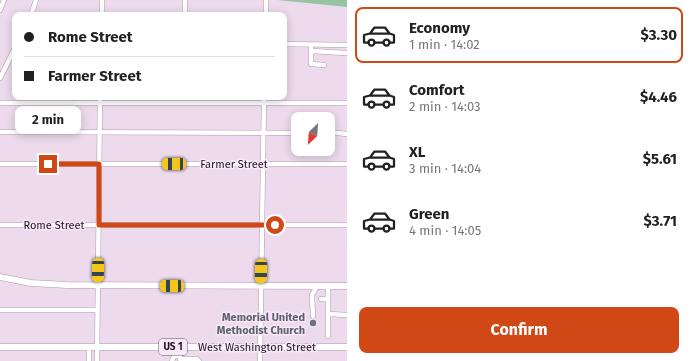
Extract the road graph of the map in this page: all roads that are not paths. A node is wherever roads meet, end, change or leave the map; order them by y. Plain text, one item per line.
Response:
1 (4, 0) edge
2 (36, 0) edge
3 (102, 0) edge
4 (185, 0) edge
5 (266, 0) edge
6 (0, 10) edge
7 (32, 12) edge
8 (102, 12) edge
9 (185, 12) edge
10 (266, 12) edge
11 (287, 44) edge
12 (311, 45) junction
13 (347, 45) edge
14 (311, 51) junction
15 (12, 53) edge
16 (346, 54) edge
17 (324, 65) dead end
18 (2, 69) edge
19 (0, 78) edge
20 (0, 103) edge
21 (100, 103) junction
22 (264, 103) junction
23 (347, 103) edge
24 (0, 132) edge
25 (100, 133) junction
26 (264, 133) junction
27 (291, 133) edge
28 (335, 133) edge
29 (347, 134) edge
30 (0, 164) edge
31 (99, 164) junction
32 (263, 164) junction
33 (347, 164) edge
34 (0, 225) edge
35 (99, 225) junction
36 (262, 225) junction
37 (347, 225) edge
38 (0, 277) edge
39 (98, 285) junction
40 (261, 286) junction
41 (307, 286) junction
42 (317, 286) junction
43 (328, 286) junction
44 (347, 286) edge
45 (312, 295) junction
46 (321, 299) dead end
47 (328, 299) junction
48 (0, 310) edge
49 (97, 310) junction
50 (328, 314) junction
51 (347, 315) edge
52 (313, 316) dead end
53 (328, 336) dead end
54 (0, 347) edge
55 (89, 347) junction
56 (97, 347) junction
57 (180, 347) junction
58 (260, 347) junction
59 (347, 347) edge
60 (180, 359) edge
61 (89, 361) edge
62 (96, 361) edge
63 (172, 361) edge
64 (199, 361) edge
65 (260, 361) edge

1 - 6 street
2 - 7 street
3 - 8 street
4 - 9 street
5 - 10 street
11 - 12 street
12 - 13 street
12 - 14 street
13 - 16 street
14 - 16 street
14 - 17 street
15 - 18 street
18 - 19 street
20 - 21 street
21 - 22 street
21 - 25 street
22 - 23 street
22 - 26 street
24 - 25 street
25 - 26 street
25 - 31 street
26 - 27 street
26 - 32 street
28 - 29 street
30 - 31 street, Farmer Street
31 - 32 street, Farmer Street
31 - 35 street
32 - 33 street, Farmer Street
32 - 36 street
34 - 35 street, Rome Street
35 - 36 street, Rome Street
35 - 39 street
36 - 37 street, Rome Street
36 - 40 street
38 - 39 main road
39 - 40 main road
39 - 49 street
40 - 41 main road
40 - 58 street
41 - 42 main road
41 - 45 street
42 - 43 main road
42 - 45 street
43 - 44 main road
43 - 47 street
45 - 52 street
46 - 47 street
47 - 50 street
48 - 49 street
49 - 56 street
50 - 51 street
50 - 53 street
54 - 55 main road, West Washington Street / US 1
55 - 56 main road, West Washington Street / US 1
55 - 61 street
56 - 57 main road, West Washington Street / US 1
56 - 62 street
57 - 58 main road, West Washington Street / US 1
57 - 60 street
58 - 59 main road, West Washington Street / US 1
58 - 65 street
60 - 63 street
60 - 64 street

